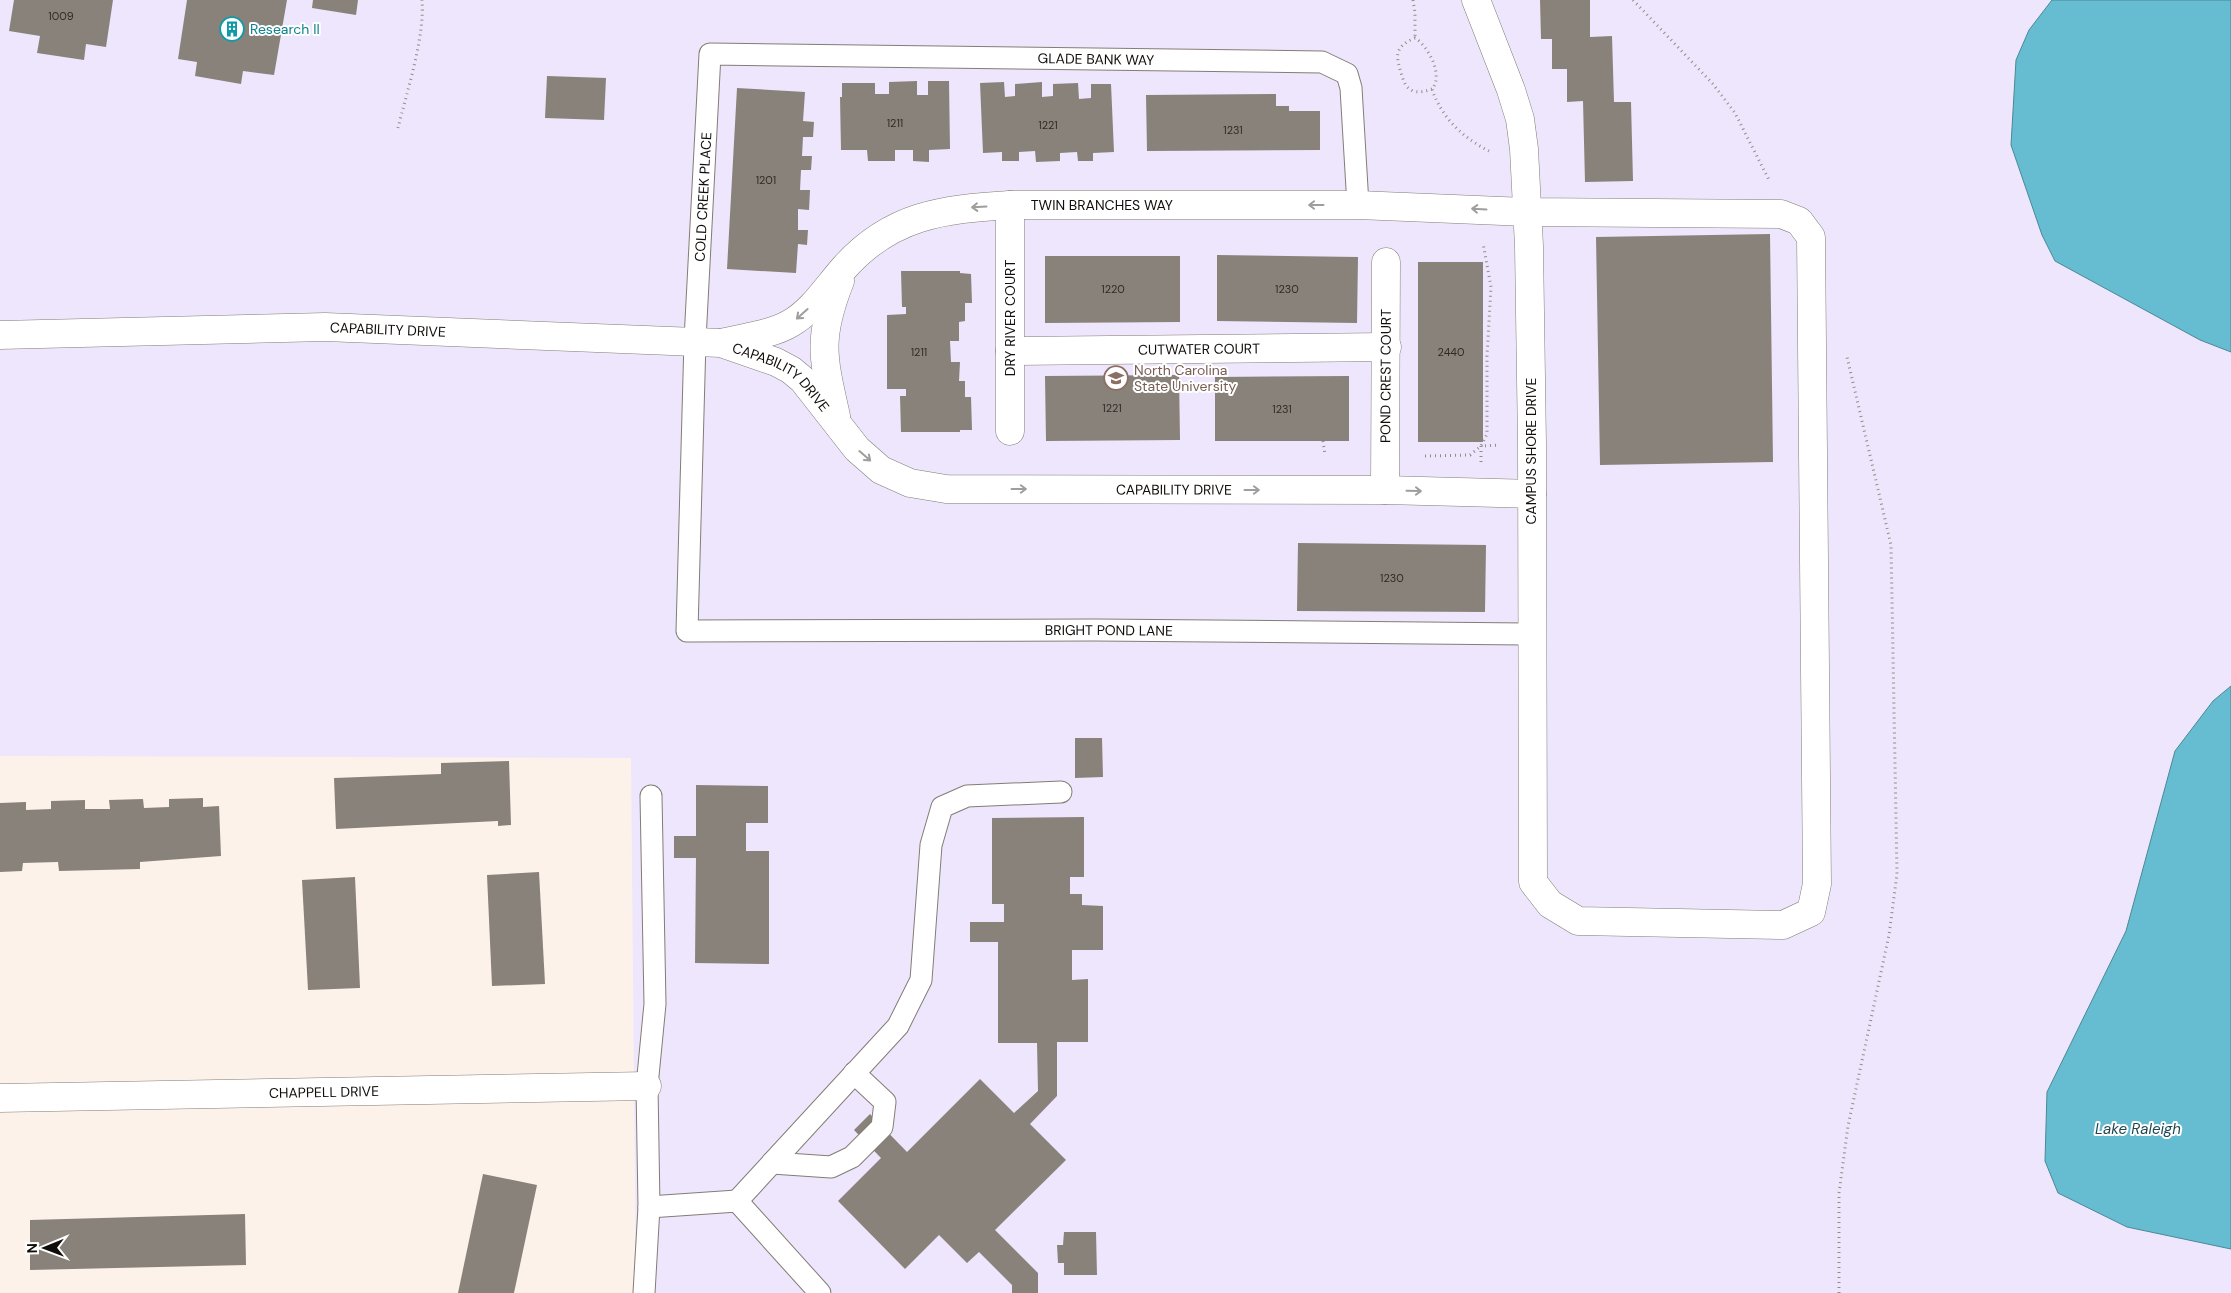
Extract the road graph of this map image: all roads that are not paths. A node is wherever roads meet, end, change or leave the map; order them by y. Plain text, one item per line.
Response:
1 (1476, 0) edge
2 (710, 54) joint
3 (1010, 205) junction
4 (1358, 205) junction
5 (1528, 212) junction
6 (1386, 262) dead end
7 (846, 266) junction
8 (0, 335) edge
9 (708, 342) junction
10 (1387, 347) junction
11 (1010, 351) junction
12 (838, 423) junction
13 (1010, 431) dead end
14 (1385, 490) junction
15 (1532, 494) junction
16 (687, 631) joint
17 (1532, 634) junction
18 (1061, 792) dead end
19 (651, 796) dead end
20 (1550, 904) joint
21 (854, 1073) junction
22 (647, 1086) junction
23 (0, 1098) edge
24 (772, 1163) junction
25 (737, 1201) junction
26 (649, 1207) junction
27 (644, 1293) edge
28 (820, 1293) edge

1 - 5 street, CAMPUS SHORE DRIVE
2 - 4 lane, GLADE BANK WAY
2 - 9 lane, COLD CREEK PLACE
4 -> 3 street, TWIN BRANCHES WAY
3 -> 7 street, TWIN BRANCHES WAY
3 - 11 street, DRY RIVER COURT
5 -> 4 street, TWIN BRANCHES WAY
5 - 15 street, CAMPUS SHORE DRIVE
5 - 20 street, TWIN BRANCHES WAY
6 - 10 street, POND CREST COURT
7 -> 9 street, TWIN BRANCHES WAY
7 - 12 street
8 - 9 street, CAPABILITY DRIVE
9 - 12 street, CAPABILITY DRIVE
9 - 16 lane, COLD CREEK PLACE
10 - 11 street, CUTWATER COURT
10 - 14 street, POND CREST COURT
11 - 13 street, DRY RIVER COURT
12 -> 14 street, CAPABILITY DRIVE
14 -> 15 street, CAPABILITY DRIVE
15 - 17 street, CAMPUS SHORE DRIVE
16 - 17 lane, BRIGHT POND LANE
17 - 20 street, CAMPUS SHORE DRIVE
18 - 21 lane
19 - 22 lane
21 - 24 lane
21 - 24 lane
22 - 23 street, CHAPPELL DRIVE
22 - 26 lane
24 - 25 lane
25 - 26 lane
25 - 28 lane
26 - 27 lane

